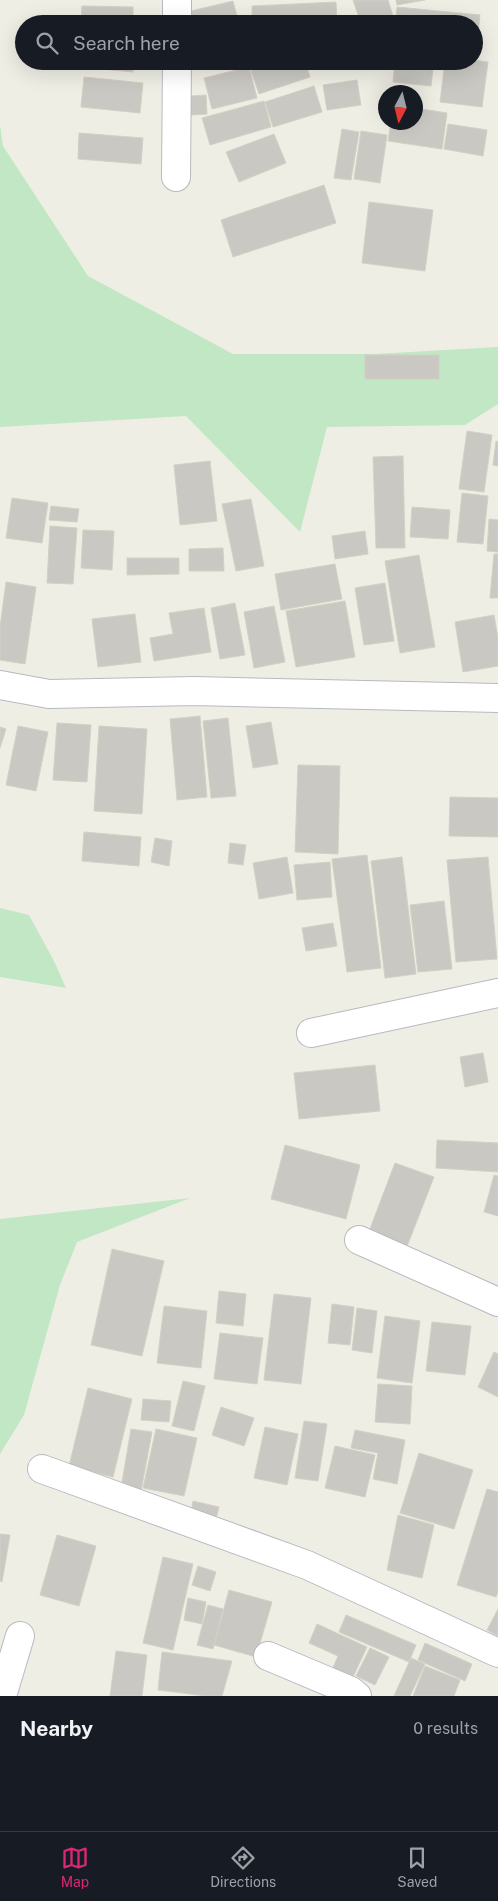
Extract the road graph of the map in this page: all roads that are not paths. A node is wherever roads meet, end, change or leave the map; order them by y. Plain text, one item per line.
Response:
1 (177, 0) edge
2 (177, 15) edge
3 (177, 70) edge
4 (176, 177) dead end
5 (0, 685) edge
6 (498, 698) edge
7 (498, 993) edge
8 (311, 1033) dead end
9 (358, 1240) dead end
10 (498, 1302) edge
11 (42, 1469) dead end
12 (20, 1636) dead end
13 (498, 1653) edge
14 (268, 1656) dead end
15 (2, 1696) edge
16 (357, 1696) edge

1 - 2 street
3 - 4 street
5 - 6 street
7 - 8 street
9 - 10 street
11 - 13 street
12 - 15 street
14 - 16 street

